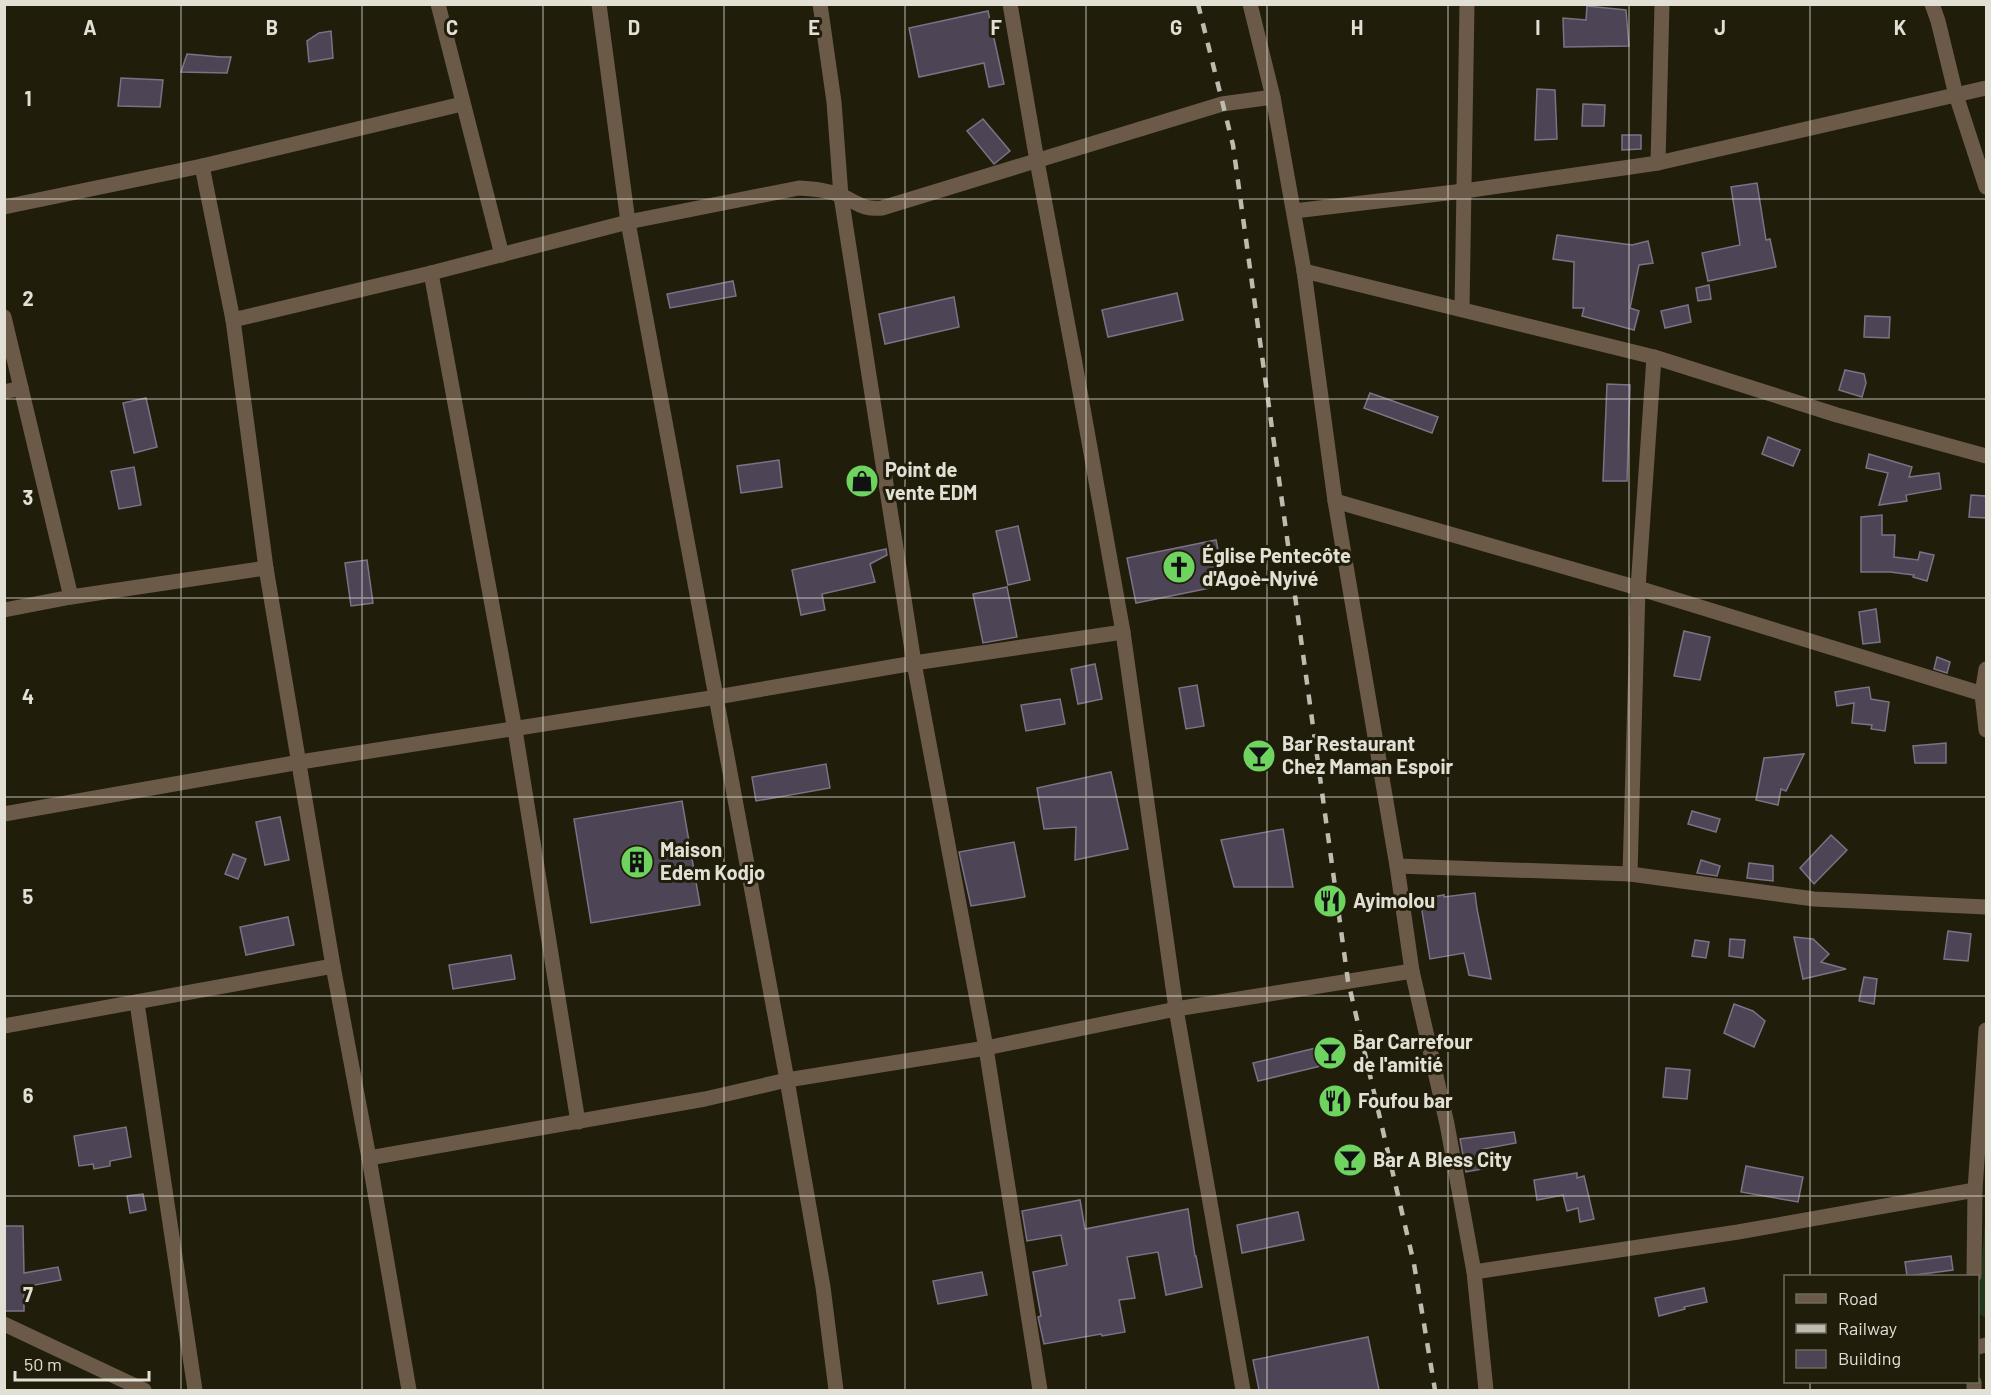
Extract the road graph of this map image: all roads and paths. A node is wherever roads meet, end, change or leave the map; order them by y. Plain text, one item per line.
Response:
1 (438, 4) edge
2 (598, 4) edge
3 (820, 4) edge
4 (1010, 4) edge
5 (1250, 4) edge
6 (1467, 4) edge
7 (1662, 4) edge
8 (1932, 4) edge
9 (1986, 88) edge
10 (1956, 95) junction
11 (1273, 97) junction
12 (462, 104) junction
13 (1037, 161) junction
14 (1658, 163) junction
15 (202, 166) junction
16 (1986, 187) edge
17 (1464, 191) junction
18 (841, 196) junction
19 (4, 207) edge
20 (1294, 211) junction
21 (628, 222) junction
22 (502, 255) junction
23 (1304, 271) junction
24 (431, 273) junction
25 (1462, 309) junction
26 (4, 317) edge
27 (232, 320) junction
28 (1654, 357) junction
29 (21, 388) junction
30 (4, 392) edge
31 (1986, 456) edge
32 (1335, 501) junction
33 (266, 568) junction
34 (1638, 588) junction
35 (71, 597) junction
36 (4, 610) edge
37 (1123, 632) junction
38 (914, 663) junction
39 (1986, 669) edge
40 (1984, 694) edge
41 (717, 697) junction
42 (515, 730) junction
43 (1986, 730) edge
44 (300, 762) junction
45 (4, 814) edge
46 (1397, 866) junction
47 (1630, 874) junction
48 (1986, 907) edge
49 (333, 966) junction
50 (1412, 971) junction
51 (137, 1003) junction
52 (1176, 1009) junction
53 (4, 1026) edge
54 (1986, 1030) edge
55 (986, 1048) junction
56 (787, 1080) junction
57 (578, 1122) junction
58 (369, 1158) junction
59 (1975, 1190) junction
60 (1474, 1272) junction
61 (1974, 1275) edge
62 (4, 1324) edge
63 (144, 1390) edge
64 (195, 1390) edge
65 (409, 1390) edge
66 (836, 1390) edge
67 (1040, 1390) edge
68 (1243, 1390) edge
69 (1486, 1390) edge

1 - 12 street
2 - 21 street
3 - 18 street
4 - 13 street
5 - 11 street
6 - 17 street
7 - 14 street
8 - 10 street
9 - 10 street
10 - 14 street
10 - 16 street
11 - 13 street
11 - 20 street
12 - 15 street
12 - 22 street
13 - 18 street
13 - 37 street
14 - 17 street
15 - 19 street
15 - 27 street
17 - 20 street
17 - 25 street
18 - 21 street
18 - 38 street
20 - 23 street
21 - 22 street
21 - 41 street
22 - 24 street
23 - 25 street
23 - 32 street
24 - 27 street
24 - 42 street
25 - 28 street
26 - 29 street
27 - 33 street
28 - 31 street
28 - 34 street
29 - 30 street
29 - 35 street
32 - 34 street
32 - 46 street
33 - 35 street
33 - 44 street
34 - 40 street
34 - 47 street
35 - 36 street
37 - 38 street
37 - 52 street
38 - 41 street
38 - 55 street
39 - 40 street
40 - 43 street
41 - 42 street
41 - 56 street
42 - 44 street
42 - 57 street
44 - 45 street
44 - 49 street
46 - 47 street
46 - 50 street
47 - 48 street
49 - 51 street
49 - 58 street
50 - 52 street
50 - 60 street
51 - 53 street
51 - 64 street
52 - 55 street
52 - 68 street
54 - 59 street
55 - 56 street
55 - 67 street
56 - 57 street
56 - 66 street
57 - 58 street
58 - 65 street
59 - 60 street
59 - 61 street
60 - 69 street
62 - 63 street

